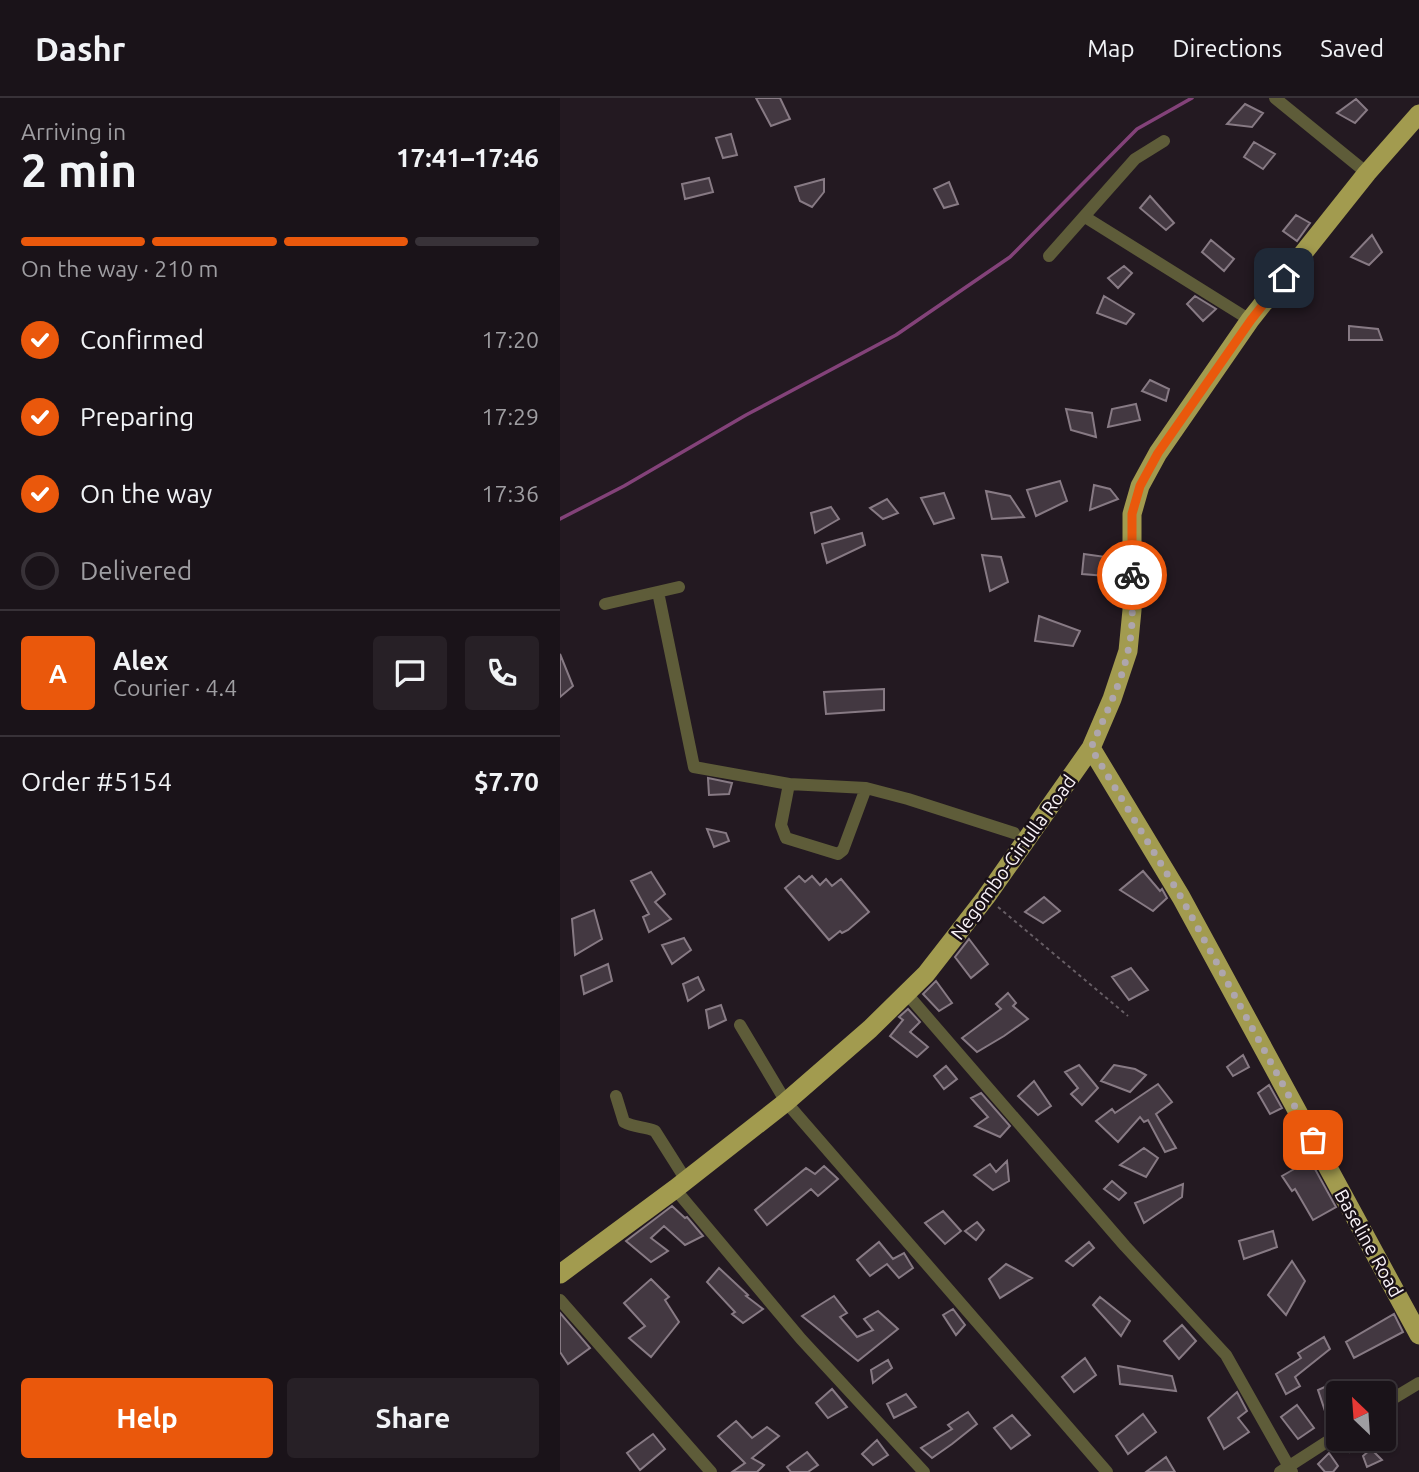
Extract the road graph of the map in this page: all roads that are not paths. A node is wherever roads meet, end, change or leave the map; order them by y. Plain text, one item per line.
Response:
1 (1275, 98) edge
2 (1419, 114) edge
3 (1164, 141) dead end
4 (1367, 173) junction
5 (1086, 217) junction
6 (1049, 256) dead end
7 (1251, 320) junction
8 (679, 587) dead end
9 (658, 592) junction
10 (605, 604) dead end
11 (1091, 748) junction
12 (789, 784) junction
13 (866, 788) junction
14 (1014, 833) dead end
15 (907, 994) junction
16 (740, 1025) dead end
17 (616, 1096) dead end
18 (786, 1102) junction
19 (681, 1185) junction
20 (562, 1267) edge
21 (560, 1300) edge
22 (1419, 1335) edge
23 (1419, 1383) edge
24 (1396, 1397) edge
25 (1326, 1443) edge
26 (1287, 1470) edge
27 (711, 1472) edge
28 (924, 1472) edge
29 (1107, 1472) edge

1 - 4 street
2 - 4 main road, Negombo-Giriulla Road
3 - 5 street
4 - 7 main road, Negombo-Giriulla Road
5 - 6 street
5 - 7 street
7 - 11 main road, Negombo-Giriulla Road
8 - 9 street
9 - 10 street
9 - 12 street
11 - 15 main road, Negombo-Giriulla Road
11 - 22 main road, Baseline Road
12 - 13 street
12 - 13 street
13 - 14 street
15 - 18 main road, Negombo-Giriulla Road
15 - 26 street
16 - 18 street
17 - 19 street
18 - 19 main road, Negombo-Giriulla Road
18 - 29 street
19 - 20 main road, Negombo-Giriulla Road
19 - 28 street
21 - 27 street
23 - 24 street
25 - 26 street

